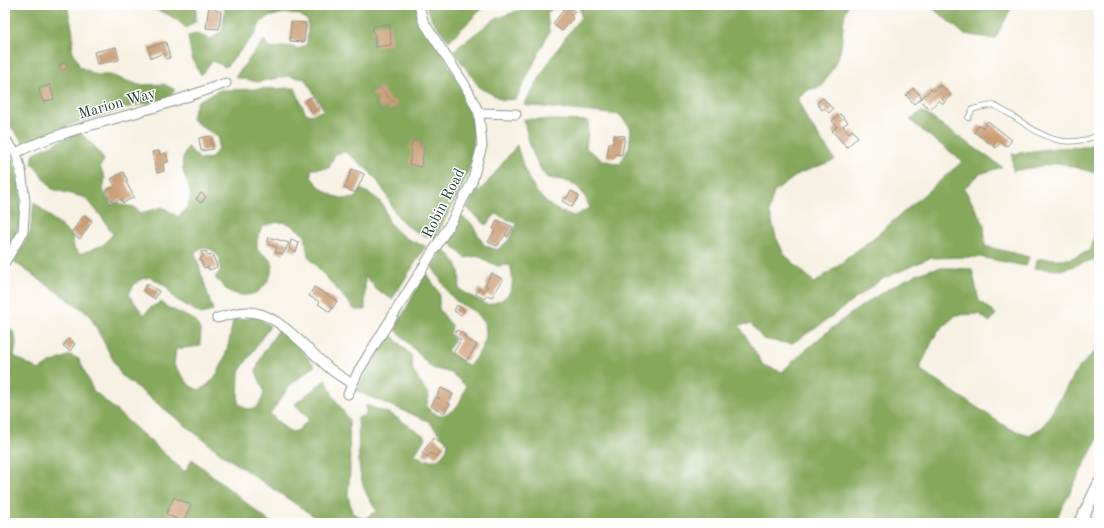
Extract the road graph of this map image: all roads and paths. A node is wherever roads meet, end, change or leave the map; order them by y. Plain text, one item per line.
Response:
1 (418, 5) edge
2 (226, 84) dead end
3 (480, 112) junction
4 (516, 114) dead end
5 (968, 118) dead end
6 (1099, 135) edge
7 (5, 139) edge
8 (16, 153) junction
9 (5, 262) edge
10 (216, 318) dead end
11 (352, 384) junction
12 (348, 394) dead end
13 (1099, 483) edge
14 (1080, 523) edge

1 - 3 street, Robin Road
2 - 8 street, Marion Way
3 - 4 street
3 - 11 street, Robin Road
5 - 6 lane
7 - 8 street
8 - 9 street
10 - 11 street
11 - 12 street, Robin Road
13 - 14 street

